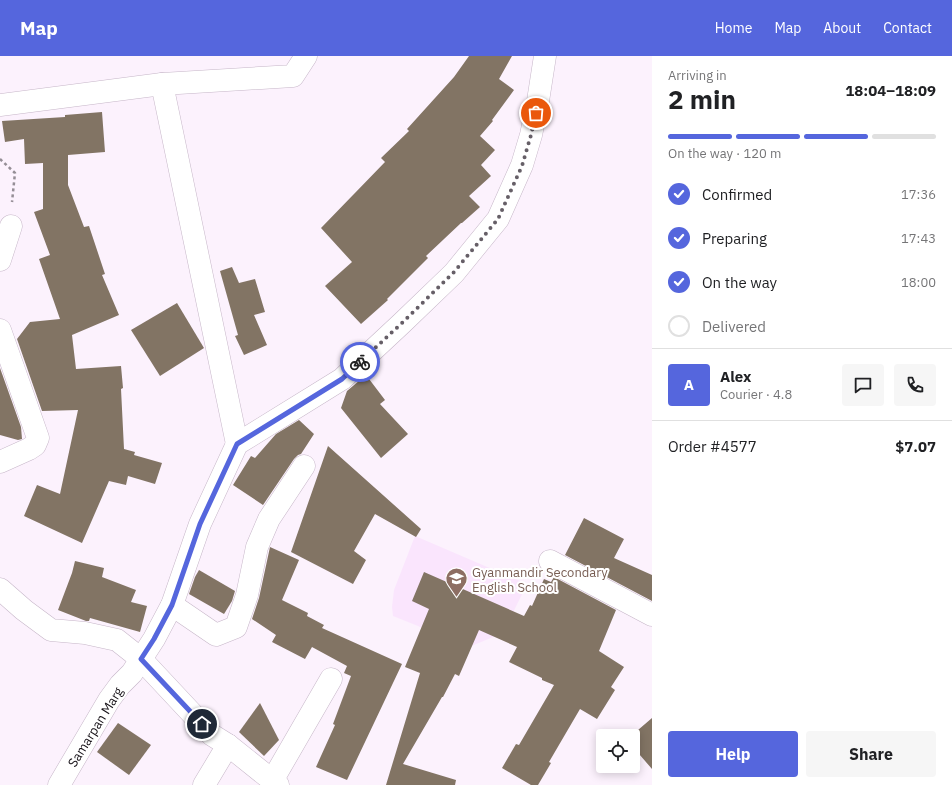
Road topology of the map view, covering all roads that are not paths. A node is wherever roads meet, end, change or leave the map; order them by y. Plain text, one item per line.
1 (306, 56) edge
2 (545, 56) edge
3 (162, 84) junction
4 (0, 105) edge
5 (10, 226) road end
6 (0, 260) edge
7 (0, 330) edge
8 (237, 444) junction
9 (0, 462) edge
10 (304, 466) dead end
11 (550, 561) dead end
12 (0, 589) edge
13 (172, 605) junction
14 (652, 615) edge
15 (141, 659) junction
16 (331, 679) dead end
17 (228, 745) junction
18 (275, 783) edge
19 (60, 785) edge
20 (204, 785) edge

1 - 3 street
2 - 8 street
3 - 4 street
3 - 8 street
5 - 6 street
7 - 9 street
8 - 13 street, Samarpan Marg
10 - 13 street
11 - 14 street
12 - 15 street
13 - 15 street, Samarpan Marg
15 - 17 street
15 - 19 street, Samarpan Marg
16 - 18 street
17 - 18 street
17 - 20 street

